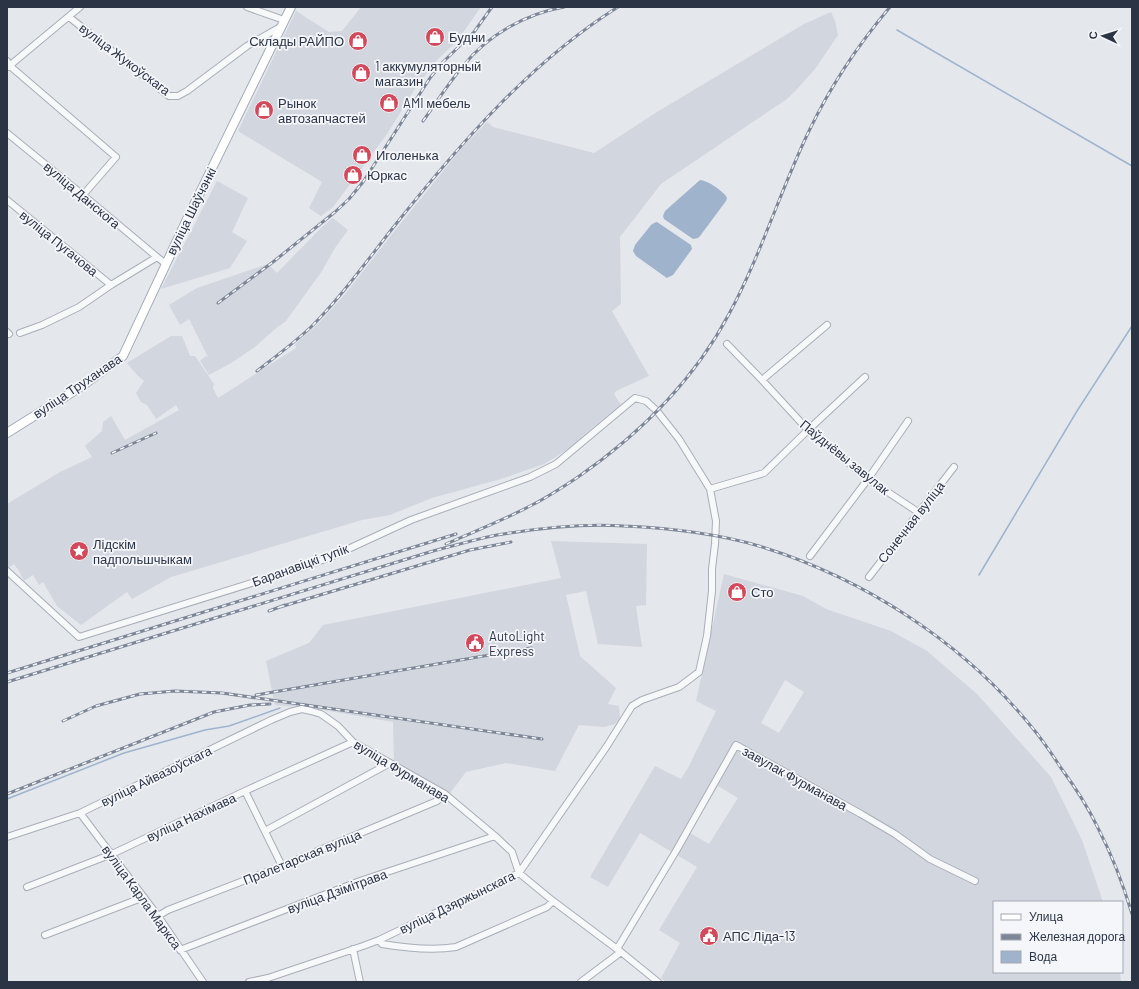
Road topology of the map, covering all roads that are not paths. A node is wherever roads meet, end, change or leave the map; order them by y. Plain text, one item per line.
1 (80, 7) edge
2 (247, 7) edge
3 (291, 7) edge
4 (69, 17) junction
5 (283, 23) junction
6 (8, 65) edge
7 (7, 133) edge
8 (83, 195) junction
9 (7, 200) edge
10 (157, 257) junction
11 (166, 264) junction
12 (111, 285) junction
13 (827, 325) dead end
14 (20, 333) dead end
15 (727, 344) dead end
16 (865, 377) dead end
17 (762, 380) junction
18 (908, 421) dead end
19 (808, 430) junction
20 (7, 433) edge
21 (954, 467) dead end
22 (868, 479) junction
23 (710, 489) junction
24 (918, 512) junction
25 (810, 556) dead end
26 (7, 571) edge
27 (869, 577) dead end
28 (302, 709) joint
29 (353, 742) junction
30 (390, 763) junction
31 (245, 791) junction
32 (445, 794) junction
33 (80, 813) junction
34 (265, 830) junction
35 (495, 836) junction
36 (7, 837) edge
37 (112, 854) junction
38 (282, 866) junction
39 (519, 873) junction
40 (975, 881) dead end
41 (27, 887) dead end
42 (144, 897) junction
43 (553, 901) junction
44 (158, 916) junction
45 (45, 935) dead end
46 (379, 940) junction
47 (180, 950) junction
48 (353, 950) junction
49 (619, 950) junction
50 (203, 982) edge
51 (249, 982) edge
52 (360, 982) edge
53 (581, 982) edge
54 (657, 982) edge

1 - 4 street
2 - 5 street
3 - 5 main road, вуліца Шаўчэнкі
4 - 5 street, вуліца Жукоўскага
4 - 6 street
5 - 11 main road, вуліца Шаўчэнкі
6 - 8 street
7 - 8 street, вуліца Данскога
8 - 10 street, вуліца Данскога
9 - 12 street, вуліца Пугачова
10 - 11 street, вуліца Шаўчэнкі
10 - 12 street, вуліца Шаўчэнкі
11 - 20 main road, вуліца Труханава
12 - 14 street, вуліца Шаўчэнкі
13 - 17 street
15 - 17 street, Паўднёвы завулак
16 - 19 street
17 - 19 street, Паўднёвы завулак
18 - 22 street
19 - 22 street, Паўднёвы завулак
19 - 23 street
21 - 24 street, Сонечная вуліца
22 - 24 street, Паўднёвы завулак
22 - 25 street
23 - 26 street, Баранавіцкі тупік
23 - 39 street, вуліца Дзяржынскага
24 - 27 street, Сонечная вуліца
28 - 29 street, вуліца Фурманава
28 - 33 street, вуліца Айвазоўскага
29 - 30 street, вуліца Фурманава
29 - 31 street, вуліца Нахімава
30 - 32 street, вуліца Фурманава
30 - 34 street
31 - 34 street
31 - 37 street, вуліца Нахімава
32 - 35 street, вуліца Фурманава
32 - 38 street, Пралетарская вуліца
33 - 36 street, вуліца Айвазоўскага
33 - 37 street, вуліца Карла Маркса
34 - 38 street
35 - 39 street, вуліца Фурманава
35 - 47 street, вуліца Дзімітрава
37 - 41 street, вуліца Нахімава
37 - 42 street, вуліца Карла Маркса
38 - 44 street, Пралетарская вуліца
39 - 43 street
39 - 46 street, вуліца Дзяржынскага
40 - 49 street, завулак Фурманава
42 - 44 street, вуліца Карла Маркса
42 - 45 street
43 - 46 street
43 - 49 street
44 - 47 street, вуліца Карла Маркса
46 - 48 street, вуліца Дзяржынскага
47 - 50 street, вуліца Карла Маркса
48 - 51 street, вуліца Дзяржынскага
48 - 52 street
49 - 53 street
49 - 54 street

